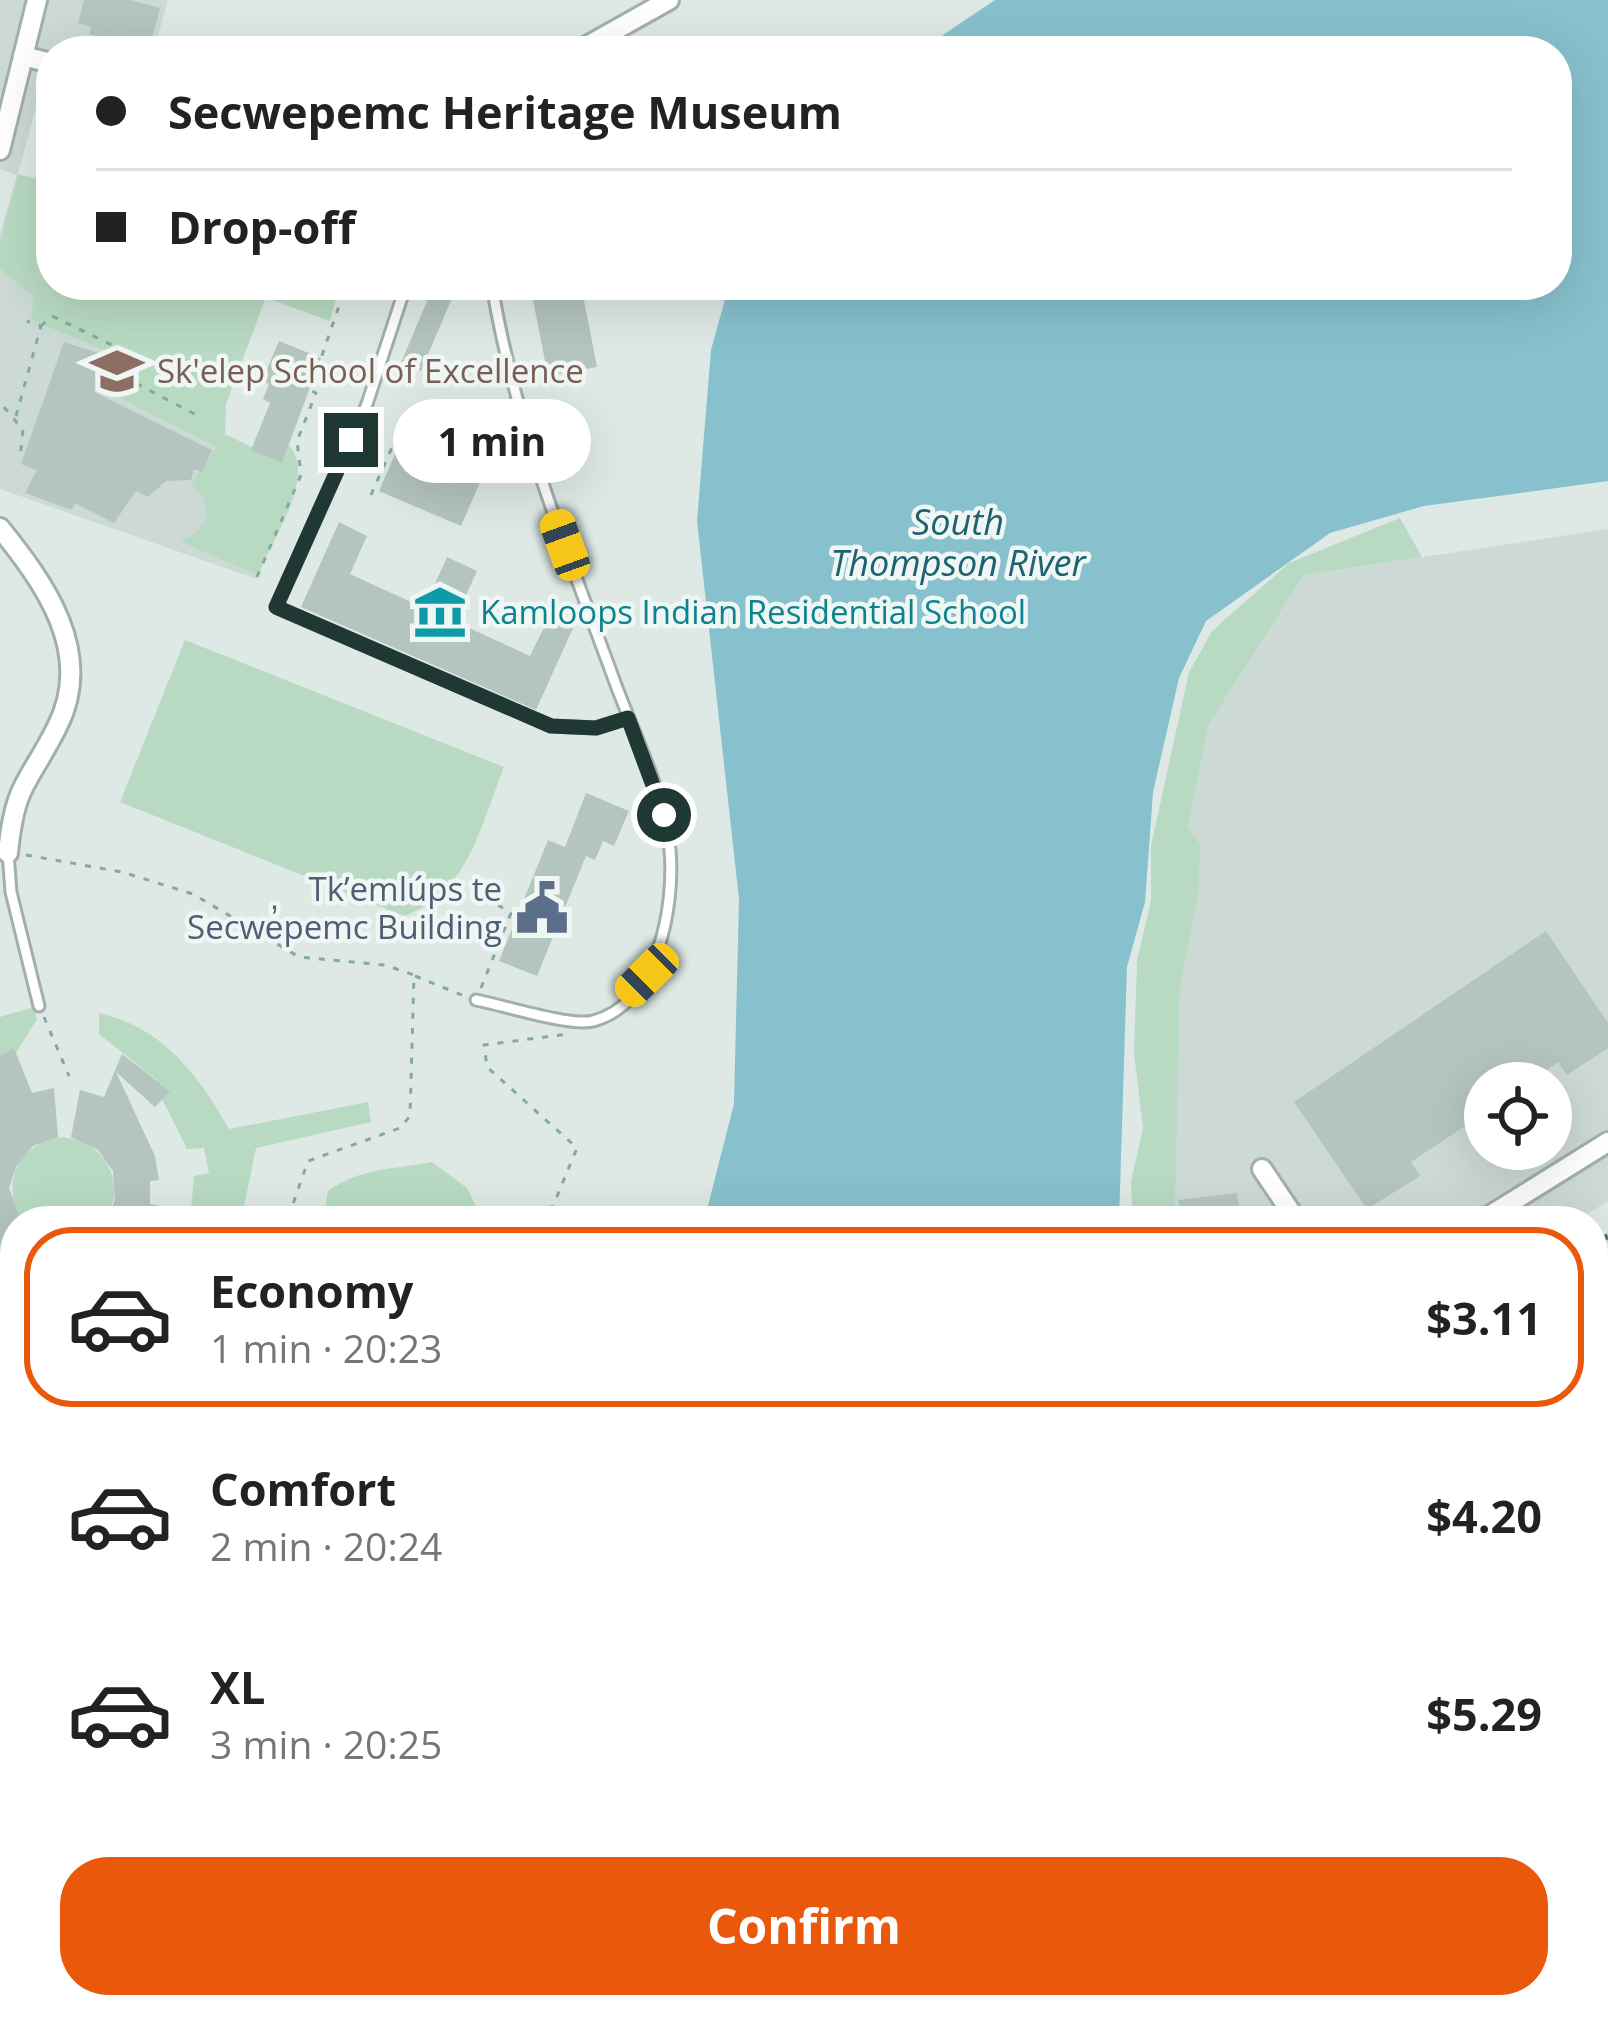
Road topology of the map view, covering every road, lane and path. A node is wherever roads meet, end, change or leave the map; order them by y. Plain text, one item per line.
1 (37, 0) edge
2 (669, 0) edge
3 (605, 36) edge
4 (23, 56) junction
5 (36, 59) edge
6 (0, 150) edge
7 (341, 300) edge
8 (401, 300) edge
9 (494, 300) edge
10 (27, 321) dead end
11 (41, 326) junction
12 (4, 407) dead end
13 (16, 416) junction
14 (202, 418) dead end
15 (393, 445) dead end
16 (20, 459) dead end
17 (371, 495) dead end
18 (0, 528) edge
19 (257, 577) dead end
20 (628, 718) junction
21 (4, 854) edge
22 (497, 905) dead end
23 (414, 975) junction
24 (476, 1000) junction
25 (39, 1006) joint
26 (590, 1022) junction
27 (69, 1076) dead end
28 (1608, 1142) edge
29 (1262, 1169) dead end
30 (292, 1206) edge
31 (553, 1206) edge
32 (1287, 1206) edge
33 (1505, 1206) edge

1 - 4 street
2 - 3 street
4 - 5 street
4 - 6 street
7 - 19 path
8 - 20 lane
9 - 20 lane
10 - 11 path
11 - 13 path
11 - 14 path
12 - 13 path
13 - 16 path
15 - 17 path
18 - 21 street
20 - 26 lane
21 - 23 path
21 - 25 lane
22 - 24 path
23 - 24 path
23 - 30 path
24 - 26 lane
25 - 27 path
26 - 31 path
28 - 33 street
29 - 32 street

